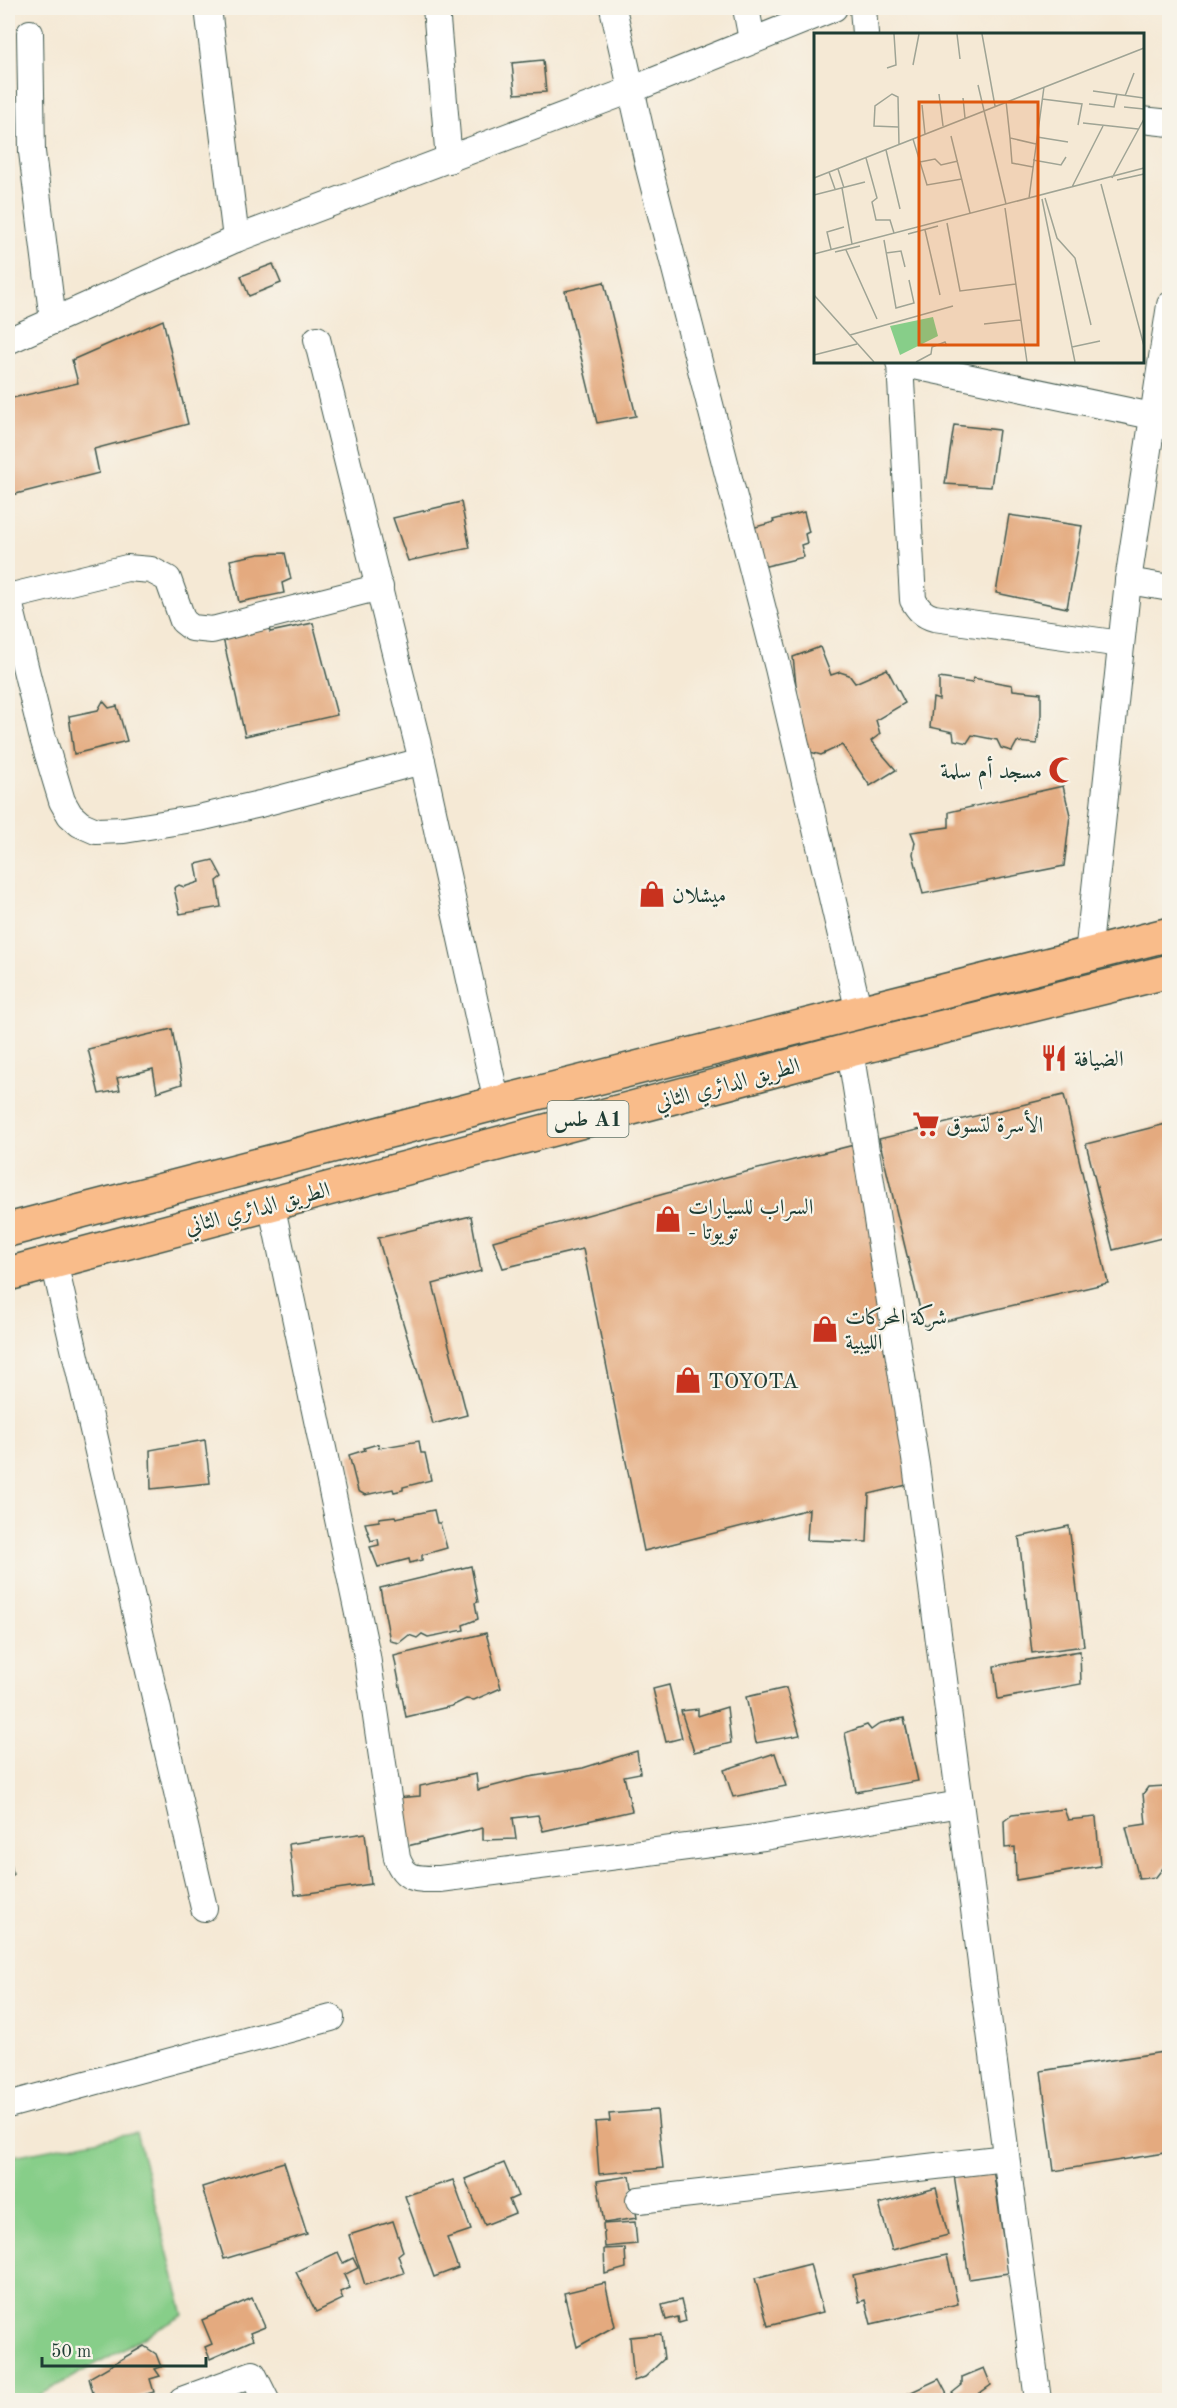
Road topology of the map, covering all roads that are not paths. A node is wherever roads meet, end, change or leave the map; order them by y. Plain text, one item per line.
1 (208, 8) edge
2 (436, 8) edge
3 (613, 8) edge
4 (746, 8) edge
5 (834, 8) edge
6 (863, 8) edge
7 (30, 33) dead end
8 (865, 33) edge
9 (752, 40) junction
10 (631, 90) junction
11 (1144, 120) edge
12 (1170, 123) edge
13 (449, 160) junction
14 (236, 239) junction
15 (1170, 305) edge
16 (53, 321) junction
17 (317, 339) dead end
18 (8, 341) edge
19 (1166, 351) edge
20 (899, 363) edge
21 (904, 363) edge
22 (1152, 416) junction
23 (1128, 581) junction
24 (380, 587) junction
25 (1170, 588) edge
26 (8, 597) edge
27 (1121, 644) junction
28 (422, 761) junction
29 (1170, 934) edge
30 (1088, 955) junction
31 (1170, 971) edge
32 (859, 1012) junction
33 (850, 1050) junction
34 (497, 1103) junction
35 (271, 1203) junction
36 (8, 1230) edge
37 (54, 1262) junction
38 (8, 1274) edge
39 (960, 1804) junction
40 (204, 1908) dead end
41 (331, 2018) dead end
42 (8, 2105) edge
43 (1006, 2158) junction
44 (639, 2200) dead end
45 (182, 2400) edge
46 (266, 2400) edge
47 (1038, 2400) edge

1 - 14 street
2 - 13 street
3 - 10 street
4 - 9 street
5 - 9 street
6 - 8 street
7 - 16 street
9 - 10 street
10 - 13 street
10 - 32 street
11 - 12 street
13 - 14 street
14 - 16 street
15 - 19 street
16 - 18 street
17 - 24 street
19 - 22 street
20 - 27 street
21 - 22 street
22 - 23 street
23 - 25 street
23 - 27 street
24 - 26 street
24 - 28 street
26 - 28 street
27 - 30 street
28 - 34 street
29 - 30 highway, الطريق الدائري الثاني / طس A1
30 - 32 highway, الطريق الدائري الثاني / طس A1
31 - 33 highway, الطريق الدائري الثاني / طس A1
32 - 34 highway, الطريق الدائري الثاني / طس A1
33 - 35 highway, الطريق الدائري الثاني / طس A1
33 - 39 street
34 - 36 highway, الطريق الدائري الثاني / طس A1
35 - 37 highway, الطريق الدائري الثاني / طس A1
35 - 39 street
37 - 38 highway, الطريق الدائري الثاني / طس A1
37 - 40 street
39 - 43 street
41 - 42 street
43 - 44 street
43 - 47 street
45 - 46 street

